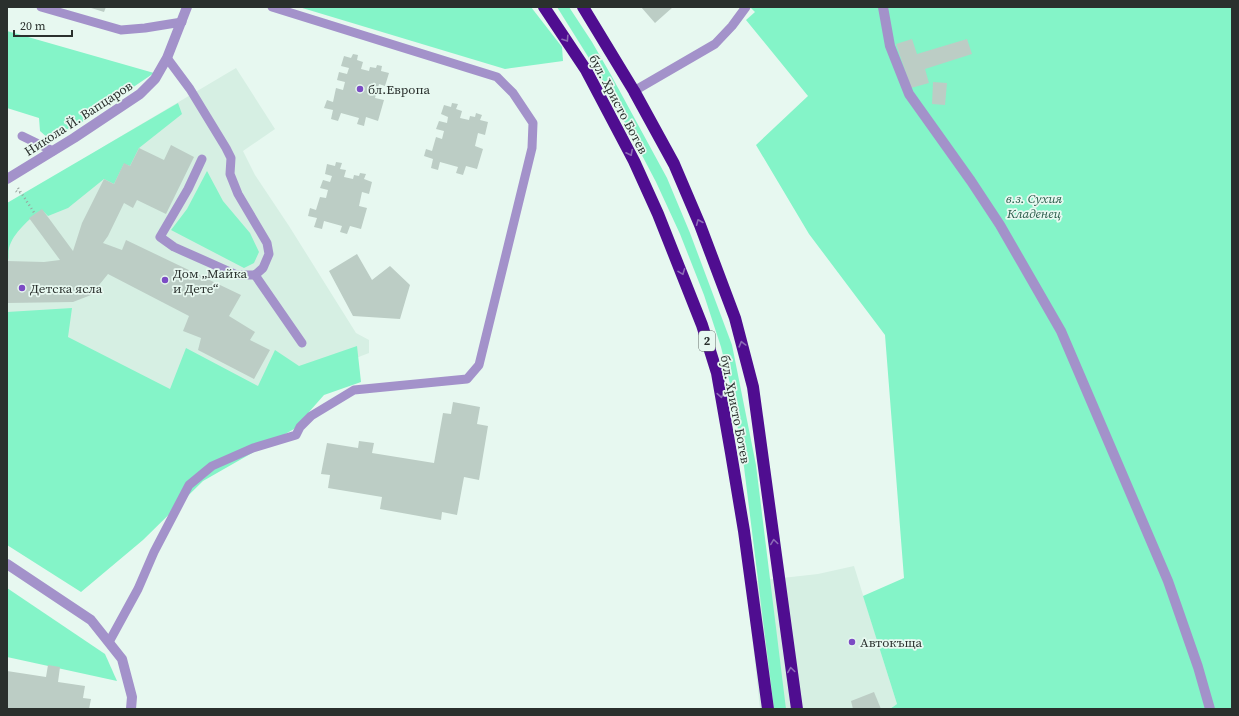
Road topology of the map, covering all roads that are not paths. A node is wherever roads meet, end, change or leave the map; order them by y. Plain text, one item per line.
1 (41, 7) edge
2 (187, 7) edge
3 (272, 7) edge
4 (544, 7) edge
5 (583, 7) edge
6 (883, 7) edge
7 (744, 8) edge
8 (182, 22) junction
9 (167, 58) junction
10 (634, 91) junction
11 (22, 136) dead end
12 (53, 151) junction
13 (202, 159) dead end
14 (7, 179) edge
15 (237, 275) junction
16 (255, 275) junction
17 (264, 288) junction
18 (302, 343) dead end
19 (7, 564) edge
20 (109, 642) junction
21 (131, 709) edge
22 (768, 709) edge
23 (797, 709) edge
24 (1210, 709) edge

1 - 8 lane
2 - 8 street, Никола Й. Вапцаров
3 - 20 lane
4 -> 22 highway, бул. Христо Ботев / 2
5 - 10 highway, бул. Христо Ботев
6 - 24 street
7 - 10 lane
8 - 9 street, Никола Й. Вапцаров
9 - 12 street, Никола Й. Вапцаров
9 - 16 lane
23 -> 10 highway, бул. Христо Ботев
11 - 12 lane
12 - 14 street, Никола Й. Вапцаров
13 - 15 lane
15 - 16 lane
15 - 17 lane
16 - 17 lane
17 - 18 lane
19 - 20 street
20 - 21 street

